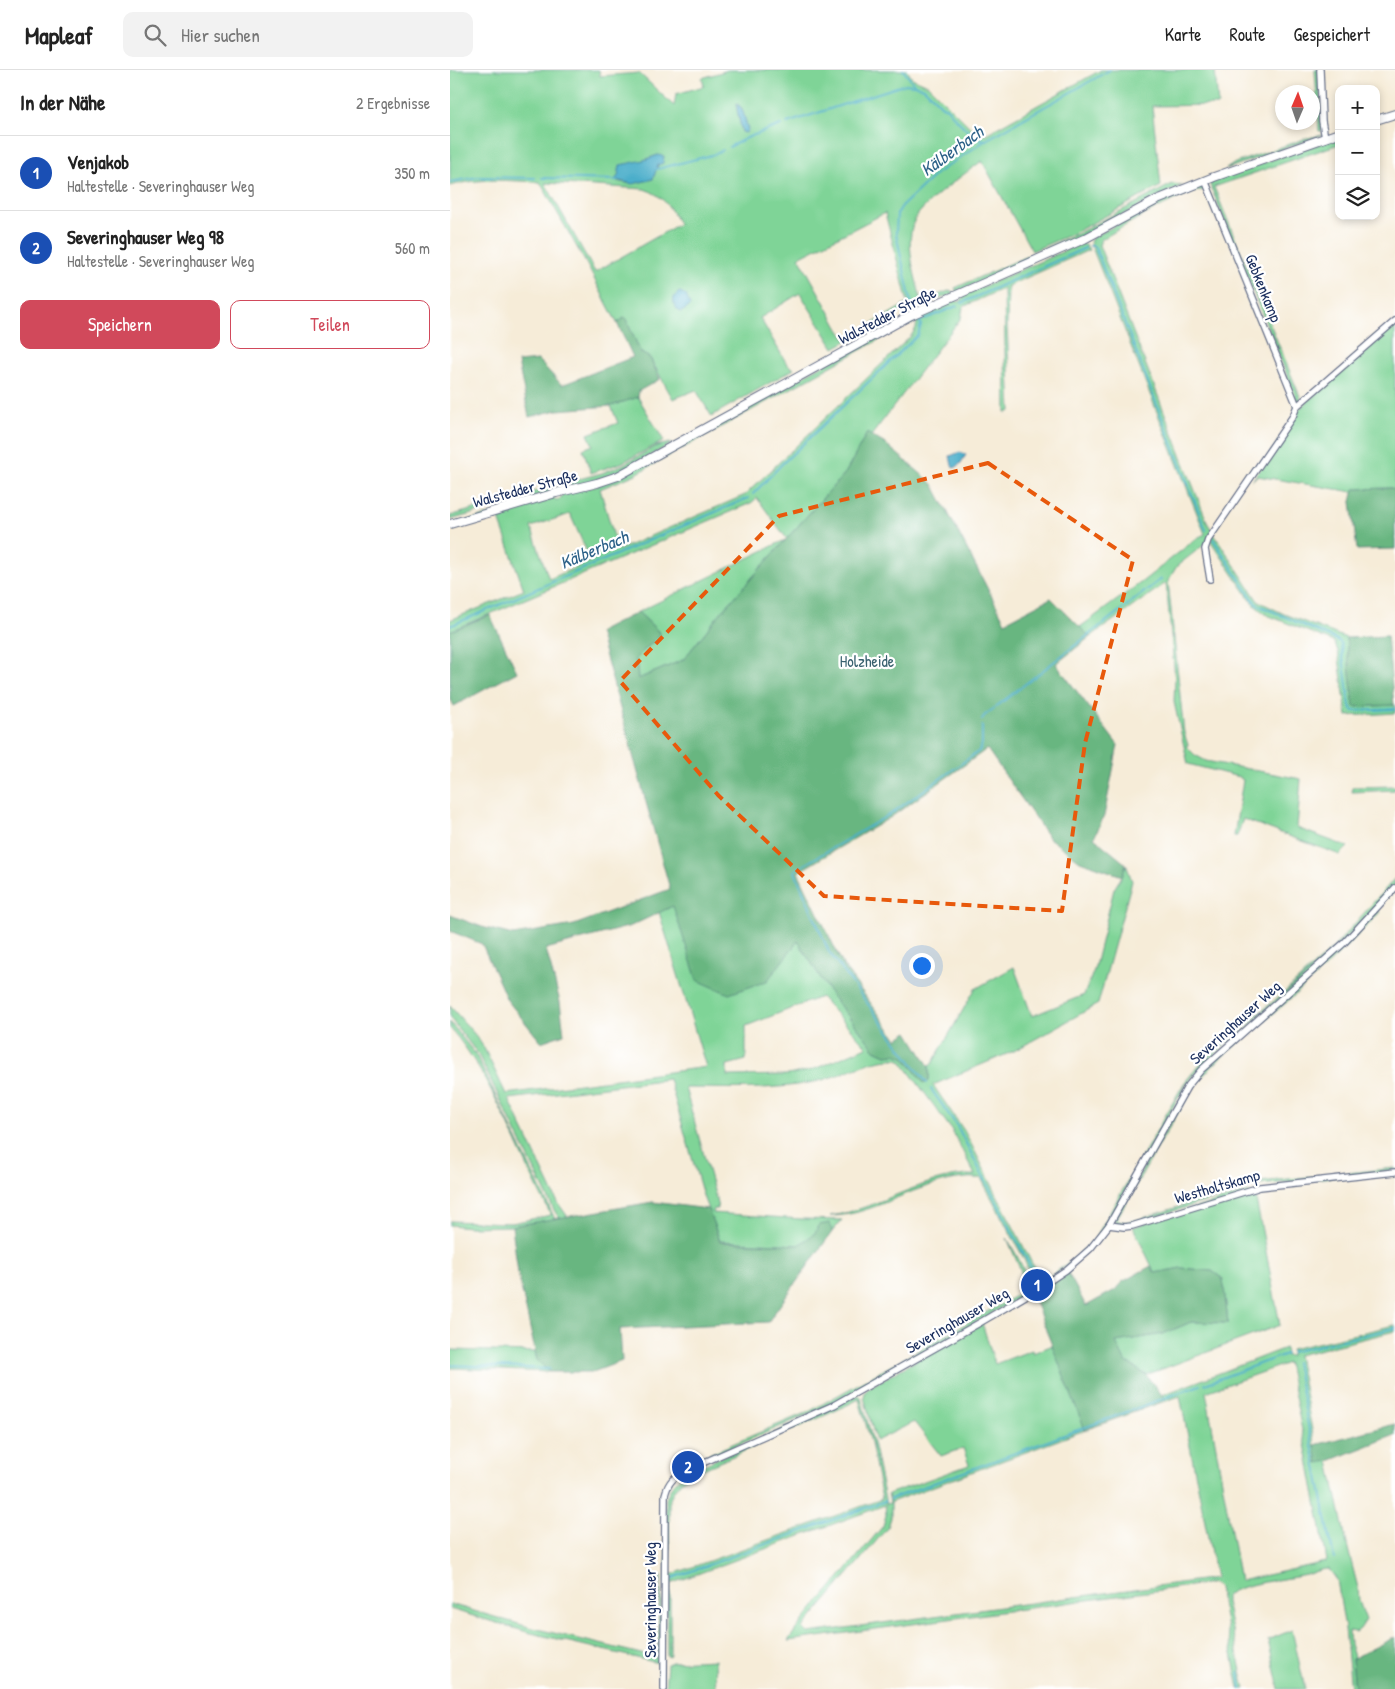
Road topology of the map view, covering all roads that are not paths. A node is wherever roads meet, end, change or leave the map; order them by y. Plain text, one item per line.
1 (1320, 70) edge
2 (1395, 114) edge
3 (1380, 119) edge
4 (1335, 134) edge
5 (1325, 138) junction
6 (1205, 180) junction
7 (1395, 321) edge
8 (1298, 406) junction
9 (450, 524) edge
10 (1210, 579) dead end
11 (1395, 888) edge
12 (1395, 1172) edge
13 (1109, 1225) junction
14 (664, 1689) edge

1 - 5 street
2 - 3 main road
4 - 5 main road, Walstedder Straße
5 - 6 main road, Walstedder Straße
6 - 8 street, Gebkenkamp
6 - 9 main road, Walstedder Straße
7 - 8 street
8 - 10 street
11 - 13 street, Severinghauser Weg
12 - 13 street, Westholtskamp
13 - 14 street, Severinghauser Weg

